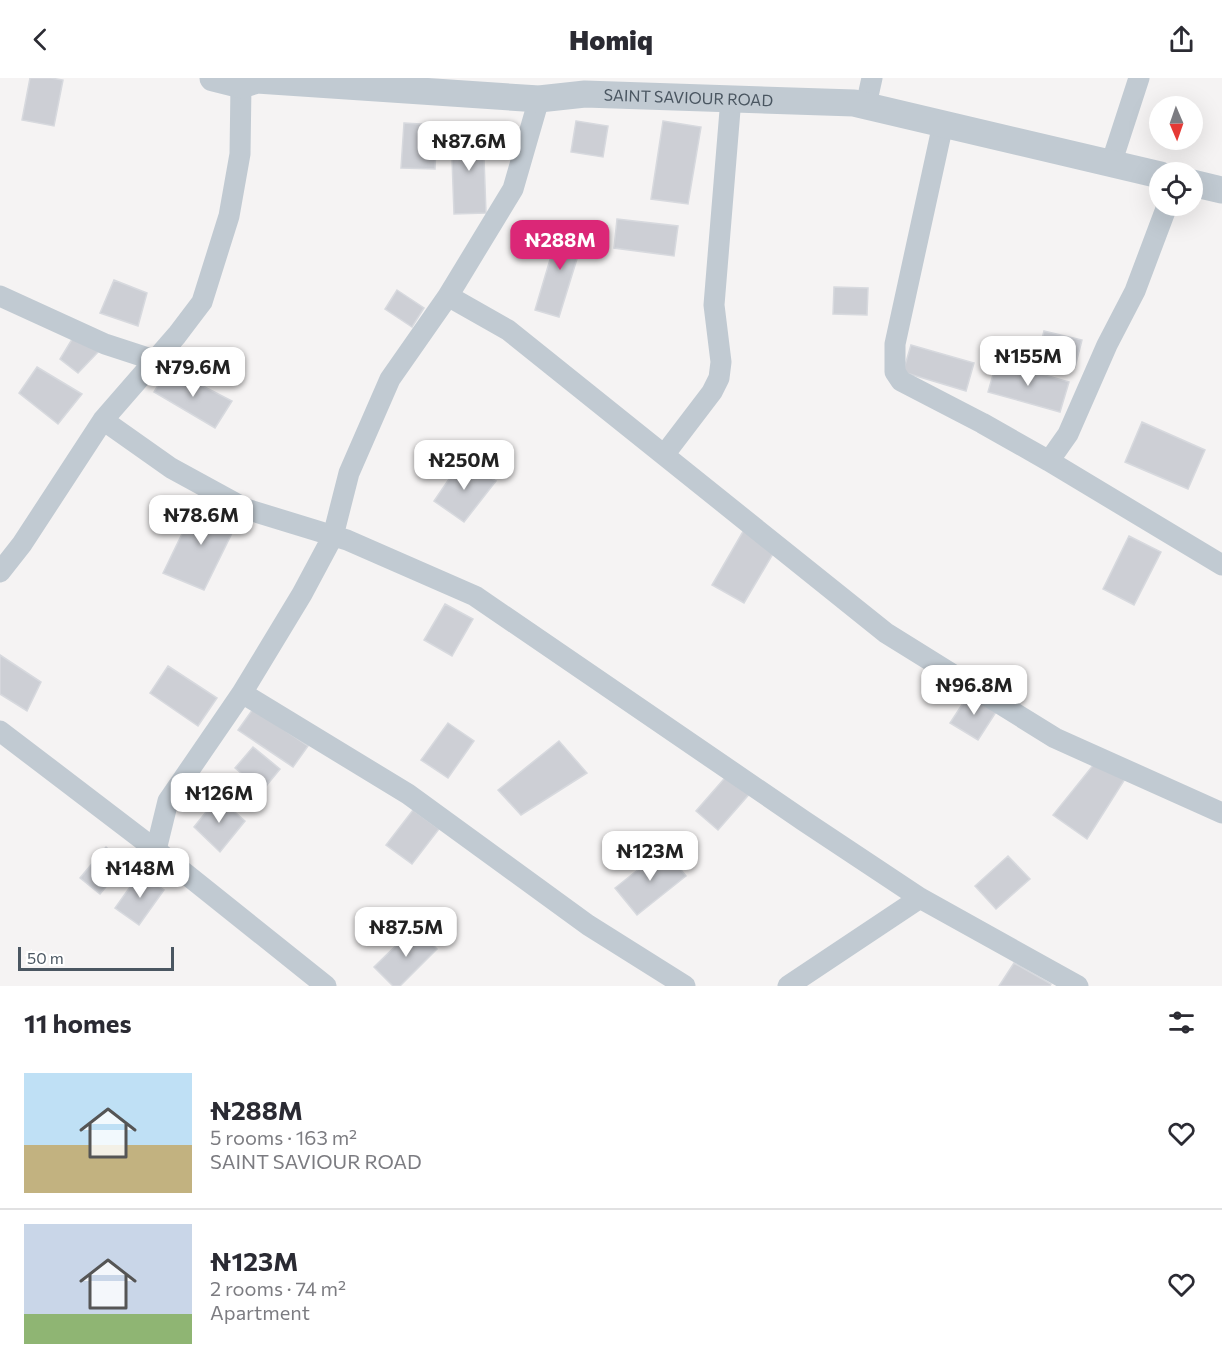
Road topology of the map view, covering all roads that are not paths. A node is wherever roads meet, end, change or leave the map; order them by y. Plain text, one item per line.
1 (213, 78) edge
2 (872, 78) edge
3 (1139, 78) edge
4 (241, 85) junction
5 (660, 87) edge
6 (731, 98) junction
7 (539, 99) junction
8 (866, 105) junction
9 (943, 124) junction
10 (1111, 164) junction
11 (1149, 173) edge
12 (1203, 186) edge
13 (1222, 190) edge
14 (1163, 216) edge
15 (0, 296) edge
16 (448, 296) junction
17 (154, 360) junction
18 (103, 420) junction
19 (664, 455) junction
20 (1049, 461) junction
21 (333, 536) junction
22 (1222, 565) edge
23 (0, 572) edge
24 (242, 693) junction
25 (0, 730) edge
26 (1222, 813) edge
27 (156, 850) junction
28 (920, 898) junction
29 (326, 986) edge
30 (686, 986) edge
31 (788, 986) edge
32 (1078, 986) edge

1 - 4 street, SAINT SAVIOUR ROAD
2 - 8 street
3 - 10 street
4 - 7 street, SAINT SAVIOUR ROAD
4 - 17 street
5 - 6 street, SAINT SAVIOUR ROAD
5 - 7 street, SAINT SAVIOUR ROAD
6 - 8 street, SAINT SAVIOUR ROAD
6 - 19 street
7 - 16 street
8 - 9 street, SAINT SAVIOUR ROAD
9 - 10 street, SAINT SAVIOUR ROAD
9 - 20 street
10 - 11 street, SAINT SAVIOUR ROAD
12 - 13 street
14 - 20 street
15 - 17 street
16 - 19 street
16 - 21 street
17 - 18 street
18 - 21 street
18 - 23 street
19 - 26 street
20 - 22 street
21 - 24 street
21 - 28 street
24 - 27 street
24 - 30 street
25 - 27 street
27 - 29 street
28 - 31 street
28 - 32 street

